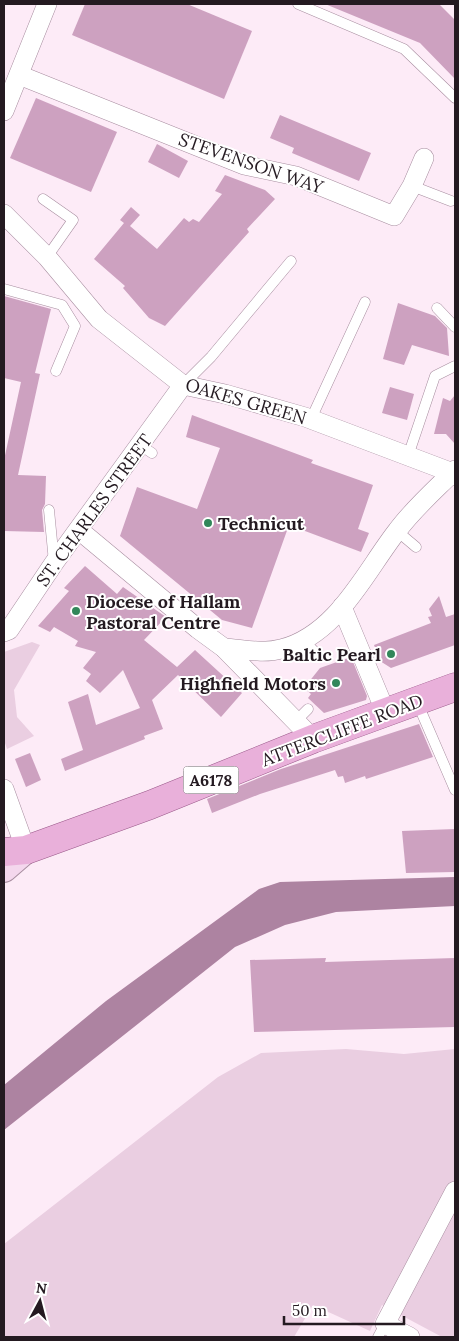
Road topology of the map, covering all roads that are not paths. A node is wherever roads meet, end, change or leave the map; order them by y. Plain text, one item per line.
1 (47, 4) edge
2 (298, 4) edge
3 (19, 75) junction
4 (455, 98) edge
5 (4, 111) edge
6 (424, 158) dead end
7 (412, 186) junction
8 (43, 199) dead end
9 (451, 201) dead end
10 (4, 214) edge
11 (47, 257) junction
12 (292, 261) dead end
13 (4, 289) edge
14 (365, 302) dead end
15 (437, 308) dead end
16 (455, 327) edge
17 (455, 366) edge
18 (56, 372) dead end
19 (183, 385) junction
20 (311, 419) junction
21 (408, 456) junction
22 (454, 473) edge
23 (49, 510) dead end
24 (79, 530) junction
25 (397, 531) junction
26 (416, 547) dead end
27 (54, 563) junction
28 (342, 608) junction
29 (4, 632) edge
30 (303, 640) junction
31 (224, 648) junction
32 (318, 655) dead end
33 (455, 687) edge
34 (417, 702) junction
35 (386, 713) junction
36 (306, 723) junction
37 (4, 789) edge
38 (455, 790) edge
39 (15, 851) edge
40 (4, 869) edge
41 (455, 1191) edge
42 (381, 1331) edge
43 (410, 1337) edge

1 - 3 street
2 - 4 lane
3 - 5 street
3 - 7 street, STEVENSON WAY
6 - 7 street, STEVENSON WAY
7 - 9 lane
8 - 11 lane
10 - 11 street, OAKES GREEN
11 - 19 street, OAKES GREEN
12 - 19 lane
13 - 18 lane
14 - 20 lane
15 - 16 lane
17 - 21 lane
19 - 20 street, OAKES GREEN
19 - 24 street, ST. CHARLES STREET
20 - 21 street, OAKES GREEN
21 - 22 street, OAKES GREEN
22 - 25 street
23 - 27 lane
24 - 27 street, ST. CHARLES STREET
24 - 31 street
25 - 26 lane
25 - 28 street
27 - 29 street, ST. CHARLES STREET
28 - 30 street
28 - 35 street
30 - 31 street
30 - 32 lane
31 - 36 street
33 - 34 main road, ATTERCLIFFE ROAD / A6178
34 - 35 main road, ATTERCLIFFE ROAD / A6178
34 - 38 lane
35 - 36 main road, ATTERCLIFFE ROAD / A6178
36 - 39 main road, ATTERCLIFFE ROAD / A6178
37 - 39 street
39 - 40 main road
41 - 42 street
42 - 43 street

